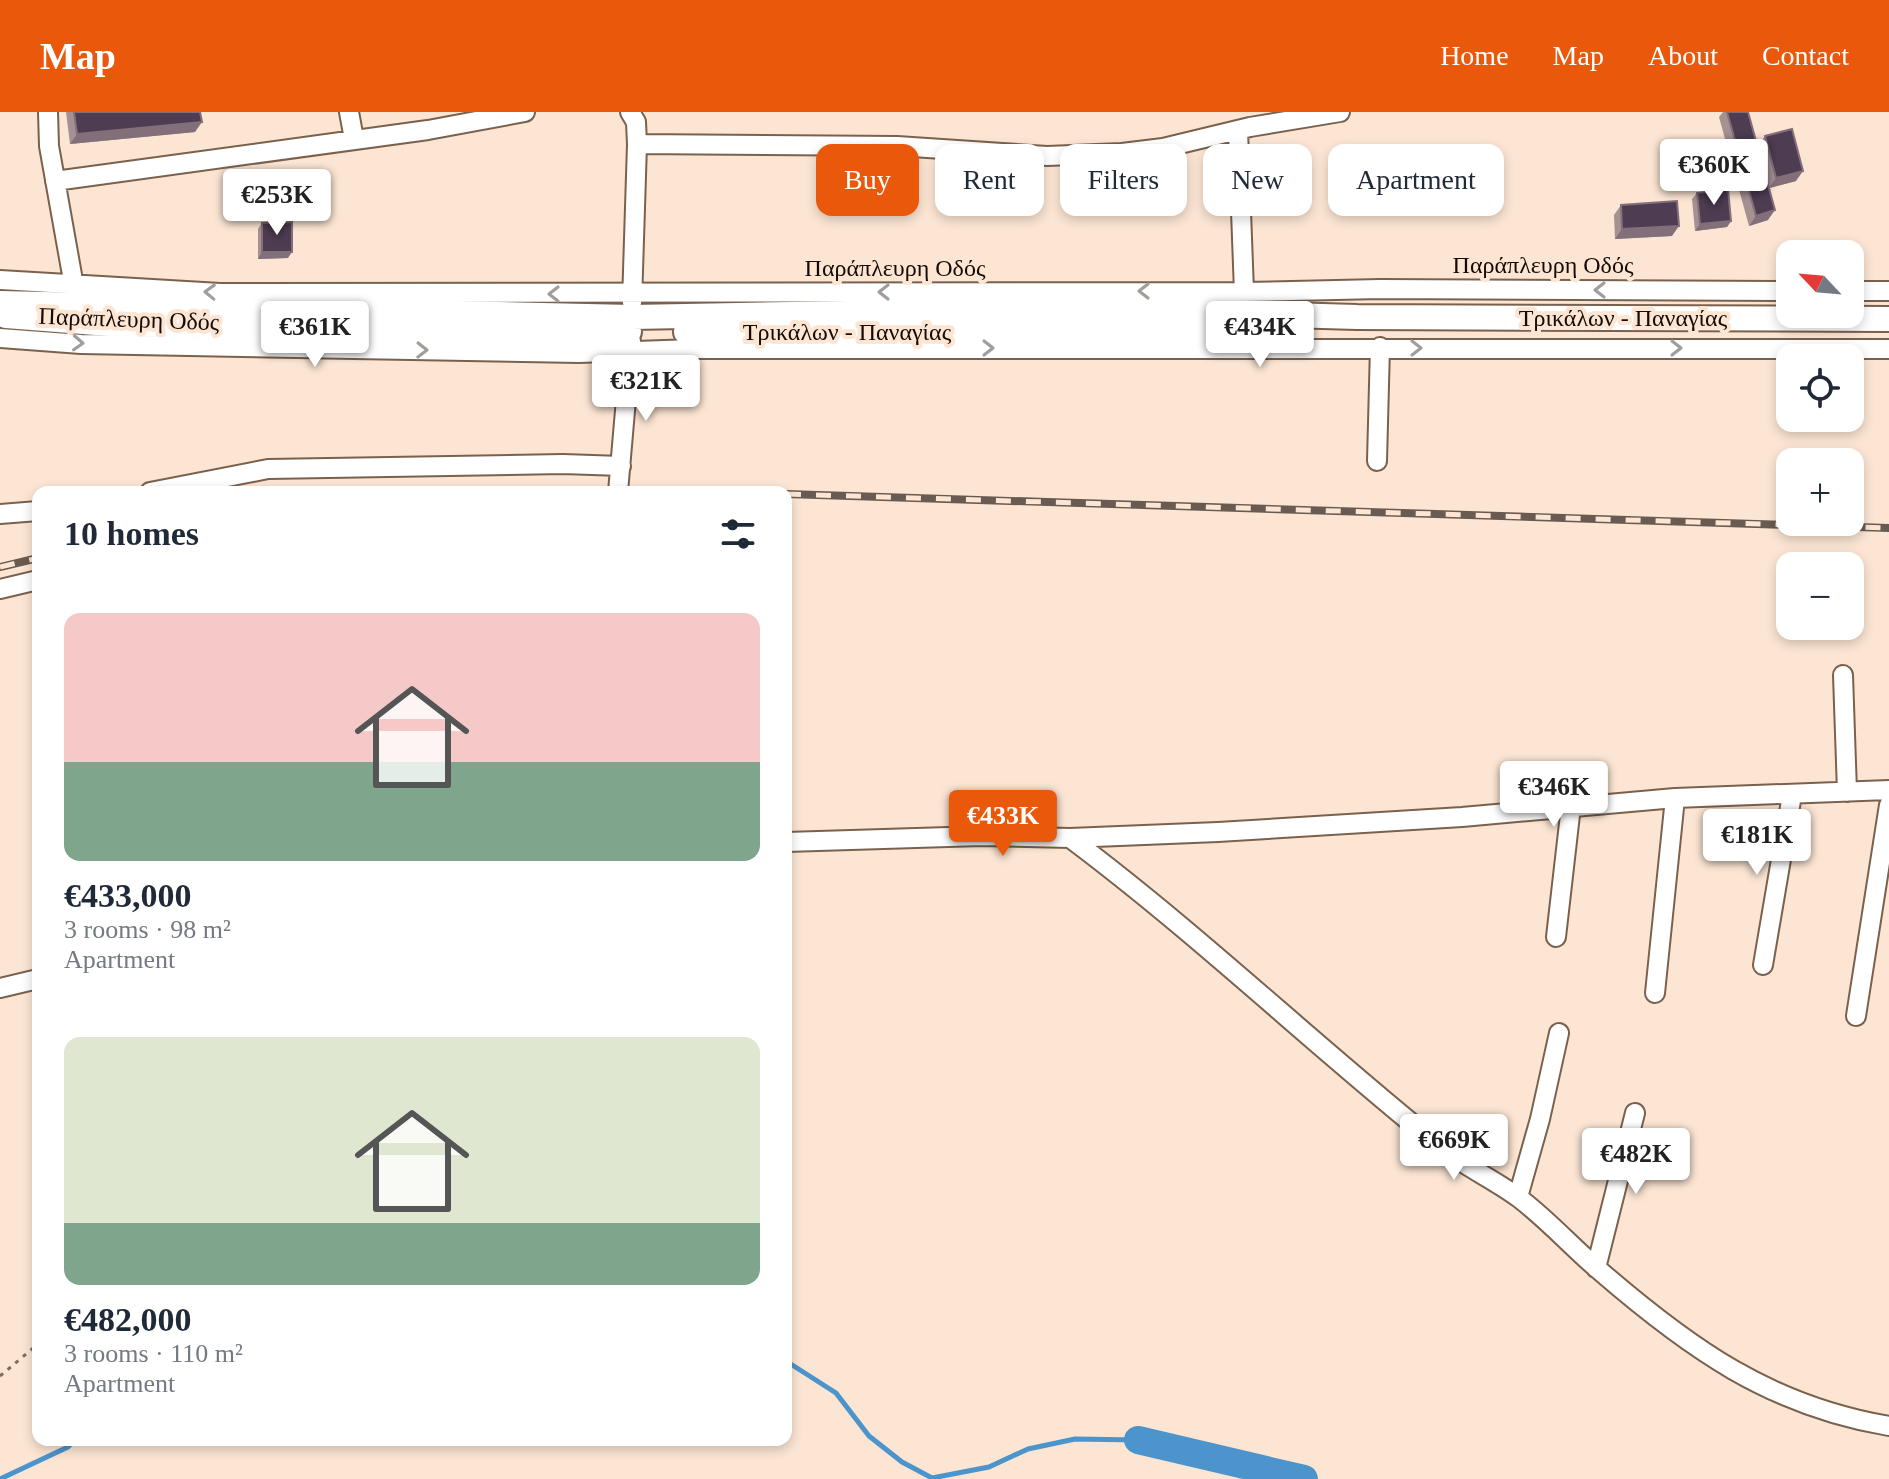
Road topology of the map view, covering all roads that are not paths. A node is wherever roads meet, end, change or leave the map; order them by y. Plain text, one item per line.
1 (48, 112) edge
2 (349, 112) edge
3 (525, 112) edge
4 (630, 112) edge
5 (1340, 112) edge
6 (1238, 130) junction
7 (354, 139) junction
8 (637, 144) junction
9 (55, 181) junction
10 (0, 280) edge
11 (74, 286) junction
12 (1776, 291) edge
13 (1864, 291) edge
14 (1889, 291) edge
15 (1244, 292) junction
16 (0, 303) edge
17 (0, 315) edge
18 (1889, 319) edge
19 (631, 323) junction
20 (0, 338) edge
21 (1380, 347) junction
22 (1889, 349) edge
23 (1377, 461) dead end
24 (621, 466) junction
25 (181, 486) edge
26 (619, 486) edge
27 (32, 511) edge
28 (0, 514) edge
29 (32, 581) edge
30 (0, 589) edge
31 (1843, 675) dead end
32 (1889, 790) edge
33 (1847, 792) junction
34 (1792, 795) junction
35 (1675, 798) junction
36 (1889, 805) edge
37 (1571, 806) junction
38 (1070, 838) junction
39 (792, 842) edge
40 (1556, 937) dead end
41 (1763, 965) dead end
42 (32, 980) edge
43 (0, 988) edge
44 (1655, 993) dead end
45 (1856, 1016) dead end
46 (1559, 1033) dead end
47 (1635, 1113) dead end
48 (1518, 1197) junction
49 (1596, 1268) junction
50 (1889, 1426) edge

1 - 9 street
2 - 7 street
3 - 7 street
4 - 8 street
5 - 6 street
6 - 8 street
6 - 15 street
7 - 9 street
8 - 19 street
9 - 11 street
10 - 11 street, Παράπλευρη Οδός
19 -> 11 street, Παράπλευρη Οδός
12 -> 15 street, Παράπλευρη Οδός
13 - 14 street
15 -> 19 street, Παράπλευρη Οδός
16 - 19 main road, Τρικάλων - Παναγίας
17 - 19 main road, Τρικάλων - Παναγίας
18 - 19 main road, Τρικάλων - Παναγίας
20 -> 19 street, Παράπλευρη Οδός
19 -> 21 street, Παράπλευρη Οδός
19 - 24 street
21 -> 22 street, Παράπλευρη Οδός
21 - 23 street
24 - 25 street
24 - 26 street
27 - 28 street
29 - 30 street
31 - 33 street
32 - 33 street
33 - 34 street
34 - 35 street
34 - 41 street
35 - 37 street
35 - 44 street
36 - 45 street
37 - 38 street
37 - 40 street
38 - 39 street
38 - 48 street
42 - 43 street
46 - 48 street
47 - 49 street
48 - 49 street
49 - 50 street

